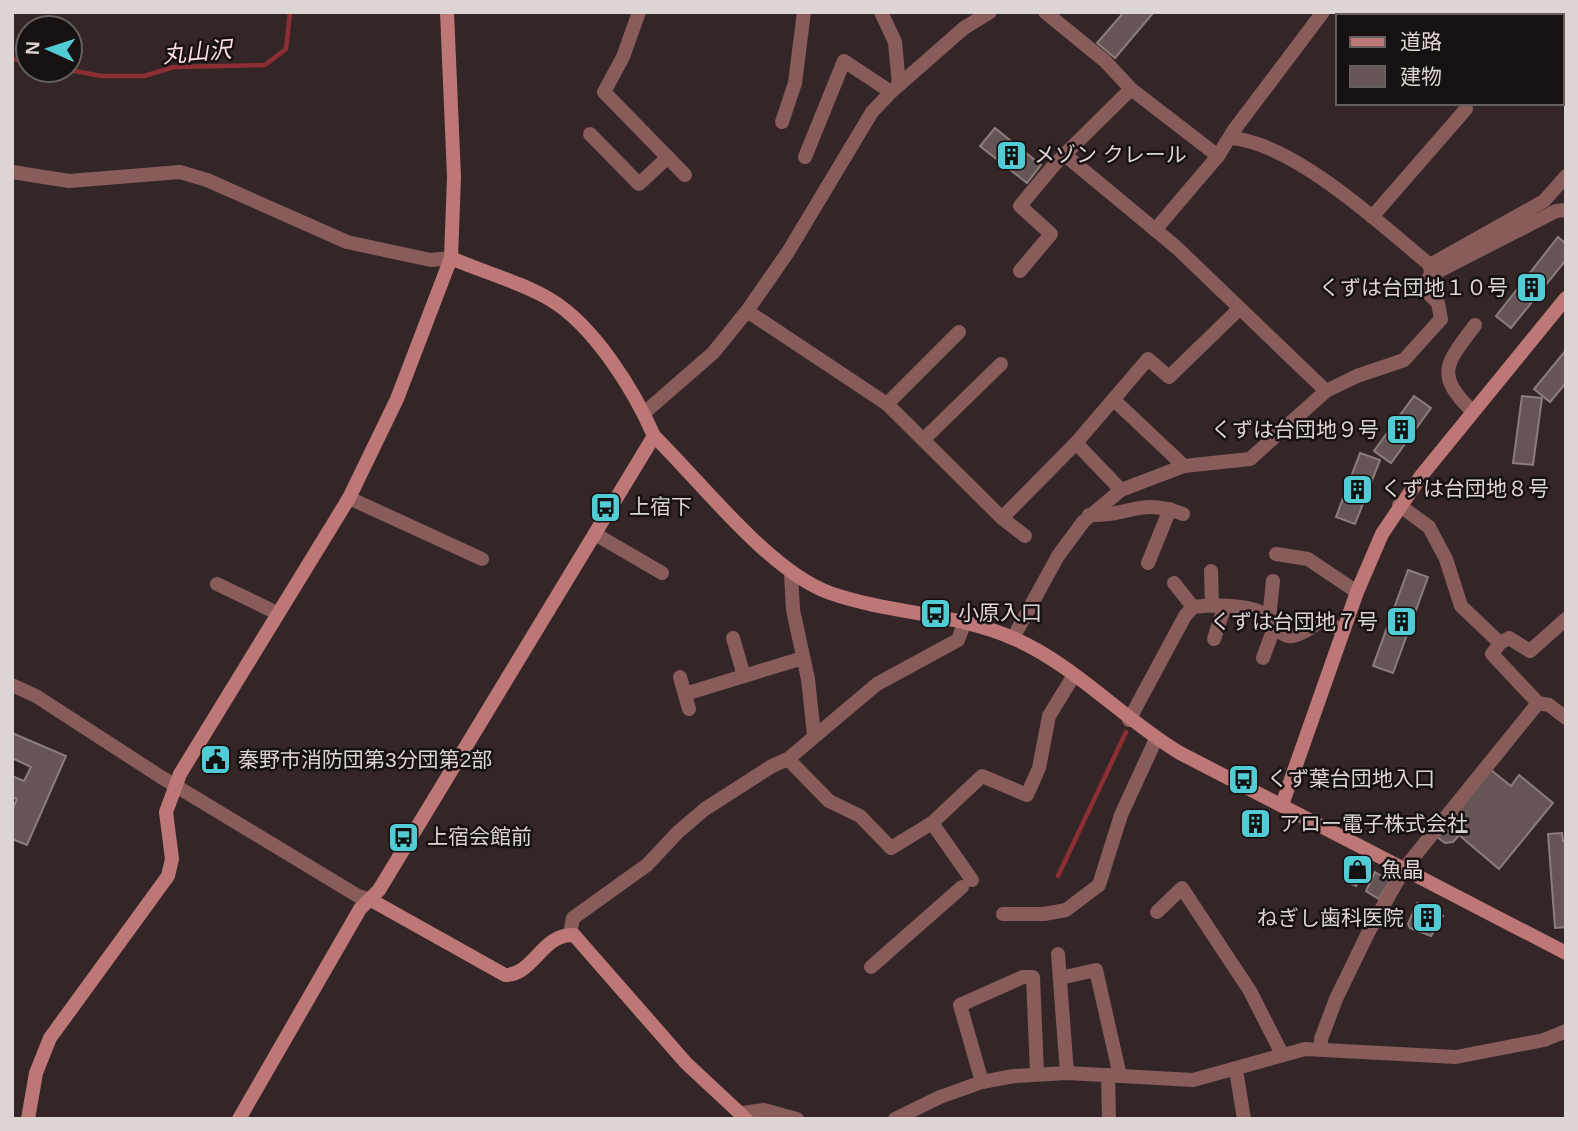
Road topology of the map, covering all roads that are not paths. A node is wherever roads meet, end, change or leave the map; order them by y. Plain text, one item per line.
1 (447, 12) edge
2 (639, 12) edge
3 (804, 12) edge
4 (881, 12) edge
5 (990, 12) edge
6 (1045, 12) edge
7 (1323, 12) edge
8 (895, 88) junction
9 (1131, 89) junction
10 (1466, 108) dead end
11 (782, 122) dead end
12 (590, 134) dead end
13 (1231, 138) junction
14 (1065, 155) junction
15 (1218, 156) junction
16 (668, 157) junction
17 (805, 157) dead end
18 (12, 172) edge
19 (685, 175) dead end
20 (1566, 176) edge
21 (1566, 210) edge
22 (1372, 217) junction
23 (1155, 230) junction
24 (451, 258) junction
25 (1430, 270) junction
26 (1020, 271) dead end
27 (1566, 298) edge
28 (1238, 310) junction
29 (747, 311) junction
30 (1475, 325) dead end
31 (959, 332) dead end
32 (1001, 363) dead end
33 (1326, 391) junction
34 (1114, 400) junction
35 (887, 404) junction
36 (1473, 412) junction
37 (644, 413) junction
38 (654, 436) junction
39 (924, 439) junction
40 (1076, 443) junction
41 (1184, 466) junction
42 (1121, 490) junction
43 (349, 498) junction
44 (1399, 505) junction
45 (1089, 515) junction
46 (1002, 518) junction
47 (596, 534) junction
48 (1025, 536) dead end
49 (1147, 553) dead end
50 (1276, 554) dead end
51 (482, 559) dead end
52 (1211, 571) dead end
53 (662, 573) dead end
54 (791, 573) junction
55 (1273, 581) dead end
56 (1174, 583) dead end
57 (217, 584) dead end
58 (1357, 592) junction
59 (1218, 606) junction
60 (1194, 607) junction
61 (277, 613) junction
62 (1566, 619) edge
63 (964, 624) junction
64 (1271, 624) junction
65 (1343, 629) junction
66 (733, 638) dead end
67 (1013, 638) junction
68 (1214, 639) dead end
69 (1500, 643) junction
70 (1263, 657) dead end
71 (803, 658) junction
72 (1074, 675) junction
73 (744, 676) junction
74 (680, 677) dead end
75 (12, 685) edge
76 (685, 694) junction
77 (1538, 703) junction
78 (689, 709) dead end
79 (1566, 718) edge
80 (1129, 720) junction
81 (814, 735) junction
82 (1156, 739) junction
83 (788, 759) junction
84 (175, 786) junction
85 (1282, 805) junction
86 (932, 822) junction
87 (1404, 869) junction
88 (371, 900) junction
89 (1157, 912) dead end
90 (1003, 914) dead end
91 (570, 934) junction
92 (1566, 953) edge
93 (1058, 954) dead end
94 (871, 967) dead end
95 (1060, 978) junction
96 (1566, 1031) edge
97 (1321, 1048) junction
98 (1282, 1054) junction
99 (1236, 1070) junction
100 (1037, 1073) junction
101 (1067, 1073) junction
102 (1114, 1076) junction
103 (982, 1082) junction
104 (744, 1116) edge
105 (28, 1119) edge
106 (239, 1119) edge
107 (797, 1119) edge
108 (895, 1119) edge
109 (1109, 1119) edge
110 (1244, 1119) edge

1 - 24 street
2 - 16 street
3 - 11 street
4 - 8 street
5 - 8 street
6 - 9 street
7 - 13 street
8 - 17 street
8 - 29 street
9 - 14 street
9 - 15 street
10 - 22 street
12 - 16 street
13 - 15 street
13 - 22 street
14 - 23 street
14 - 26 street
15 - 23 street
16 - 19 street
18 - 24 street
20 - 25 street
21 - 25 street
22 - 25 street
23 - 28 street
24 - 37 street
24 - 43 street
25 - 33 street
27 - 36 street
28 - 33 street
28 - 34 street
29 - 35 street
29 - 37 street
30 - 36 street
31 - 35 street
32 - 39 street
33 - 41 street
34 - 40 street
34 - 41 street
35 - 39 street
36 - 44 street
37 - 38 street
38 - 47 street
38 - 54 street
39 - 46 street
40 - 42 street
40 - 46 street
41 - 42 street
42 - 45 street
43 - 51 street
43 - 61 street
44 - 58 street
44 - 69 street
45 - 49 street
45 - 67 street
46 - 48 street
47 - 53 street
47 - 88 street
50 - 58 street
52 - 59 street
54 - 63 street
54 - 71 street
55 - 64 street
56 - 60 street
57 - 61 street
58 - 65 street
59 - 60 street
59 - 64 street
59 - 68 street
60 - 80 street
61 - 84 street
62 - 69 street
63 - 67 street
63 - 81 street
64 - 65 street
64 - 70 street
65 - 85 street
66 - 73 street
67 - 72 street
69 - 77 street
71 - 73 street
71 - 81 street
72 - 80 street
72 - 86 street
73 - 76 street
74 - 76 street
75 - 84 street
76 - 78 street
77 - 79 street
77 - 87 street
80 - 82 street
81 - 83 street
82 - 85 street
82 - 90 street
83 - 86 street
83 - 91 street
84 - 88 street
84 - 105 street
85 - 87 street
86 - 94 street
87 - 92 street
87 - 97 street
88 - 91 street
88 - 106 street
89 - 98 street
91 - 104 street
93 - 95 street
95 - 101 street
95 - 102 street
96 - 97 street
97 - 98 street
98 - 99 street
99 - 102 street
99 - 110 street
100 - 101 street
100 - 103 street
100 - 103 street
101 - 102 street
102 - 109 street
103 - 108 street
104 - 107 street

